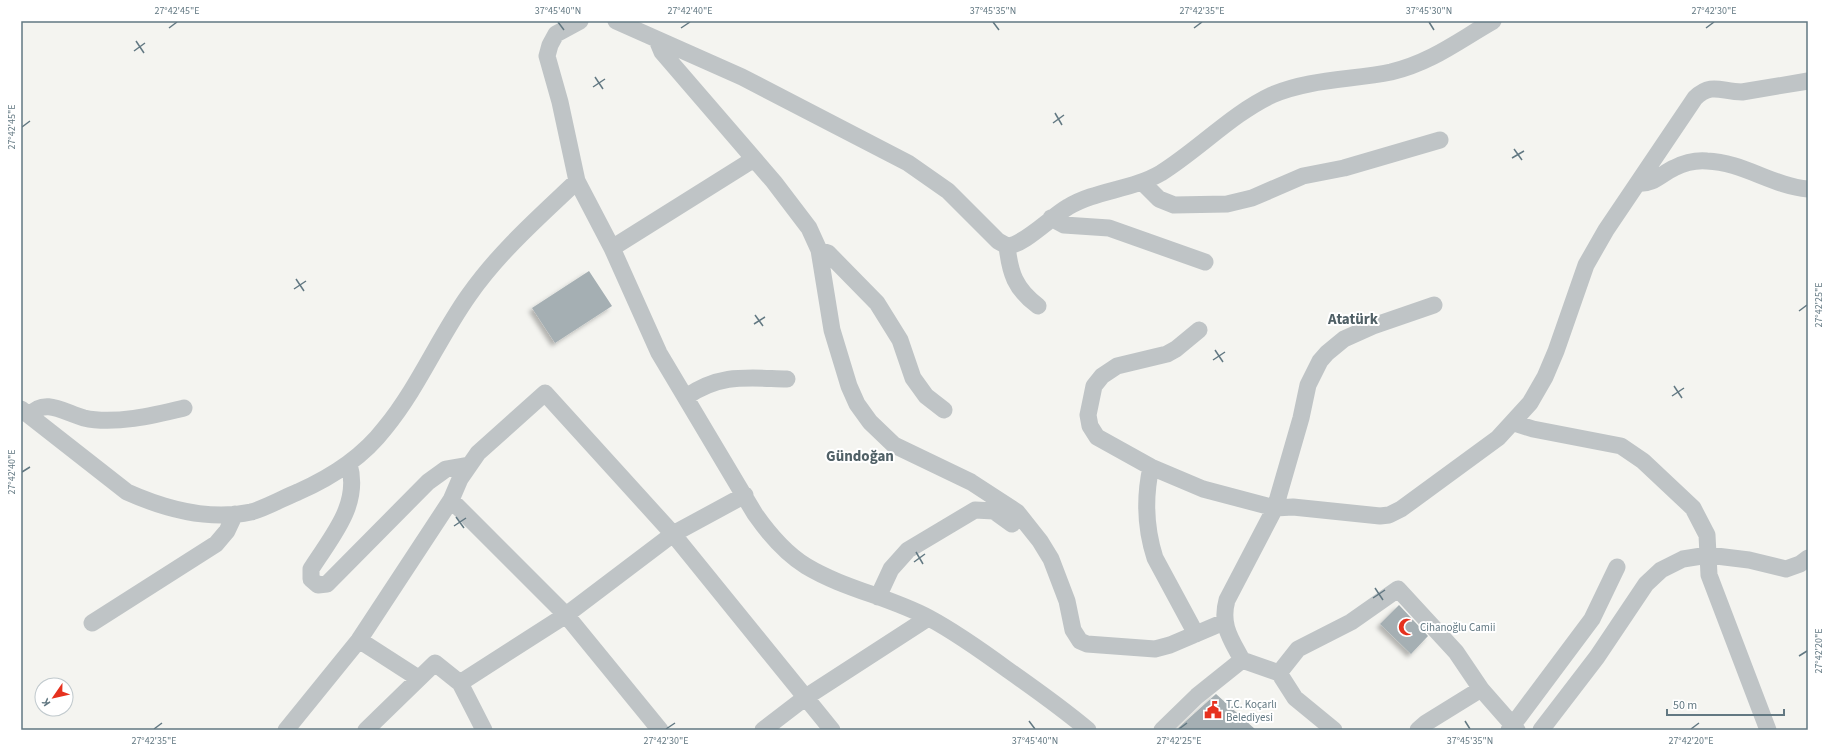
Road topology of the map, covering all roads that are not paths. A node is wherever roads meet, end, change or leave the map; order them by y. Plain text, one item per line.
1 (580, 21) edge
2 (616, 21) edge
3 (1493, 21) edge
4 (657, 40) junction
5 (1808, 81) edge
6 (1440, 140) dead end
7 (754, 159) junction
8 (577, 181) junction
9 (1142, 182) junction
10 (1638, 183) junction
11 (1808, 189) edge
12 (1051, 218) junction
13 (1007, 246) junction
14 (612, 248) junction
15 (819, 250) junction
16 (1205, 262) dead end
17 (1038, 306) dead end
18 (1434, 306) dead end
19 (1199, 330) dead end
20 (787, 379) dead end
21 (686, 397) junction
22 (184, 408) dead end
23 (944, 410) dead end
24 (26, 412) edge
25 (1514, 423) junction
26 (349, 464) junction
27 (469, 465) junction
28 (1151, 467) junction
29 (744, 495) junction
30 (451, 500) junction
31 (1275, 508) junction
32 (235, 514) junction
33 (672, 534) junction
34 (1040, 541) junction
35 (1708, 555) junction
36 (1808, 558) edge
37 (1617, 567) dead end
38 (878, 597) junction
39 (566, 615) junction
40 (928, 618) junction
41 (1224, 622) junction
42 (92, 623) dead end
43 (1196, 634) junction
44 (359, 640) junction
45 (1575, 643) junction
46 (1597, 657) junction
47 (1242, 660) junction
48 (1278, 673) junction
49 (418, 678) junction
50 (460, 683) junction
51 (1481, 689) junction
52 (806, 697) junction
53 (1513, 729) edge
54 (286, 730) edge
55 (366, 730) edge
56 (484, 730) edge
57 (660, 730) edge
58 (763, 730) edge
59 (832, 730) edge
60 (1088, 730) edge
61 (1162, 730) edge
62 (1334, 730) edge
63 (1418, 730) edge
64 (1541, 730) edge
65 (1768, 730) edge

1 - 8 street
2 - 4 street
3 - 9 street
4 - 7 street
4 - 13 street
5 - 10 street
6 - 9 street
7 - 14 street
7 - 15 street
8 - 14 street
8 - 26 street
9 - 12 street
10 - 11 street
10 - 25 street
12 - 13 street
12 - 16 street
13 - 17 street
14 - 21 street
15 - 23 street
15 - 34 street
18 - 31 street
19 - 28 street
20 - 21 street
21 - 29 street
22 - 24 street
24 - 32 street
25 - 31 street
25 - 35 street
26 - 27 street
26 - 32 street
27 - 30 street
27 - 33 street
28 - 31 street
28 - 43 street
29 - 33 street
29 - 38 street
30 - 39 street
30 - 44 street
31 - 41 street
32 - 42 street
33 - 39 street
33 - 52 street
34 - 38 street
34 - 43 street
35 - 36 street
35 - 46 street
35 - 65 street
37 - 45 street
38 - 40 street
39 - 50 street
39 - 57 street
40 - 52 street
40 - 60 street
41 - 43 street
41 - 47 street
44 - 49 street
44 - 54 street
45 - 46 street
45 - 53 street
46 - 64 street
47 - 48 street
47 - 61 street
48 - 51 street
48 - 62 street
49 - 50 street
49 - 55 street
50 - 56 street
51 - 53 street
51 - 63 street
52 - 58 street
52 - 59 street

